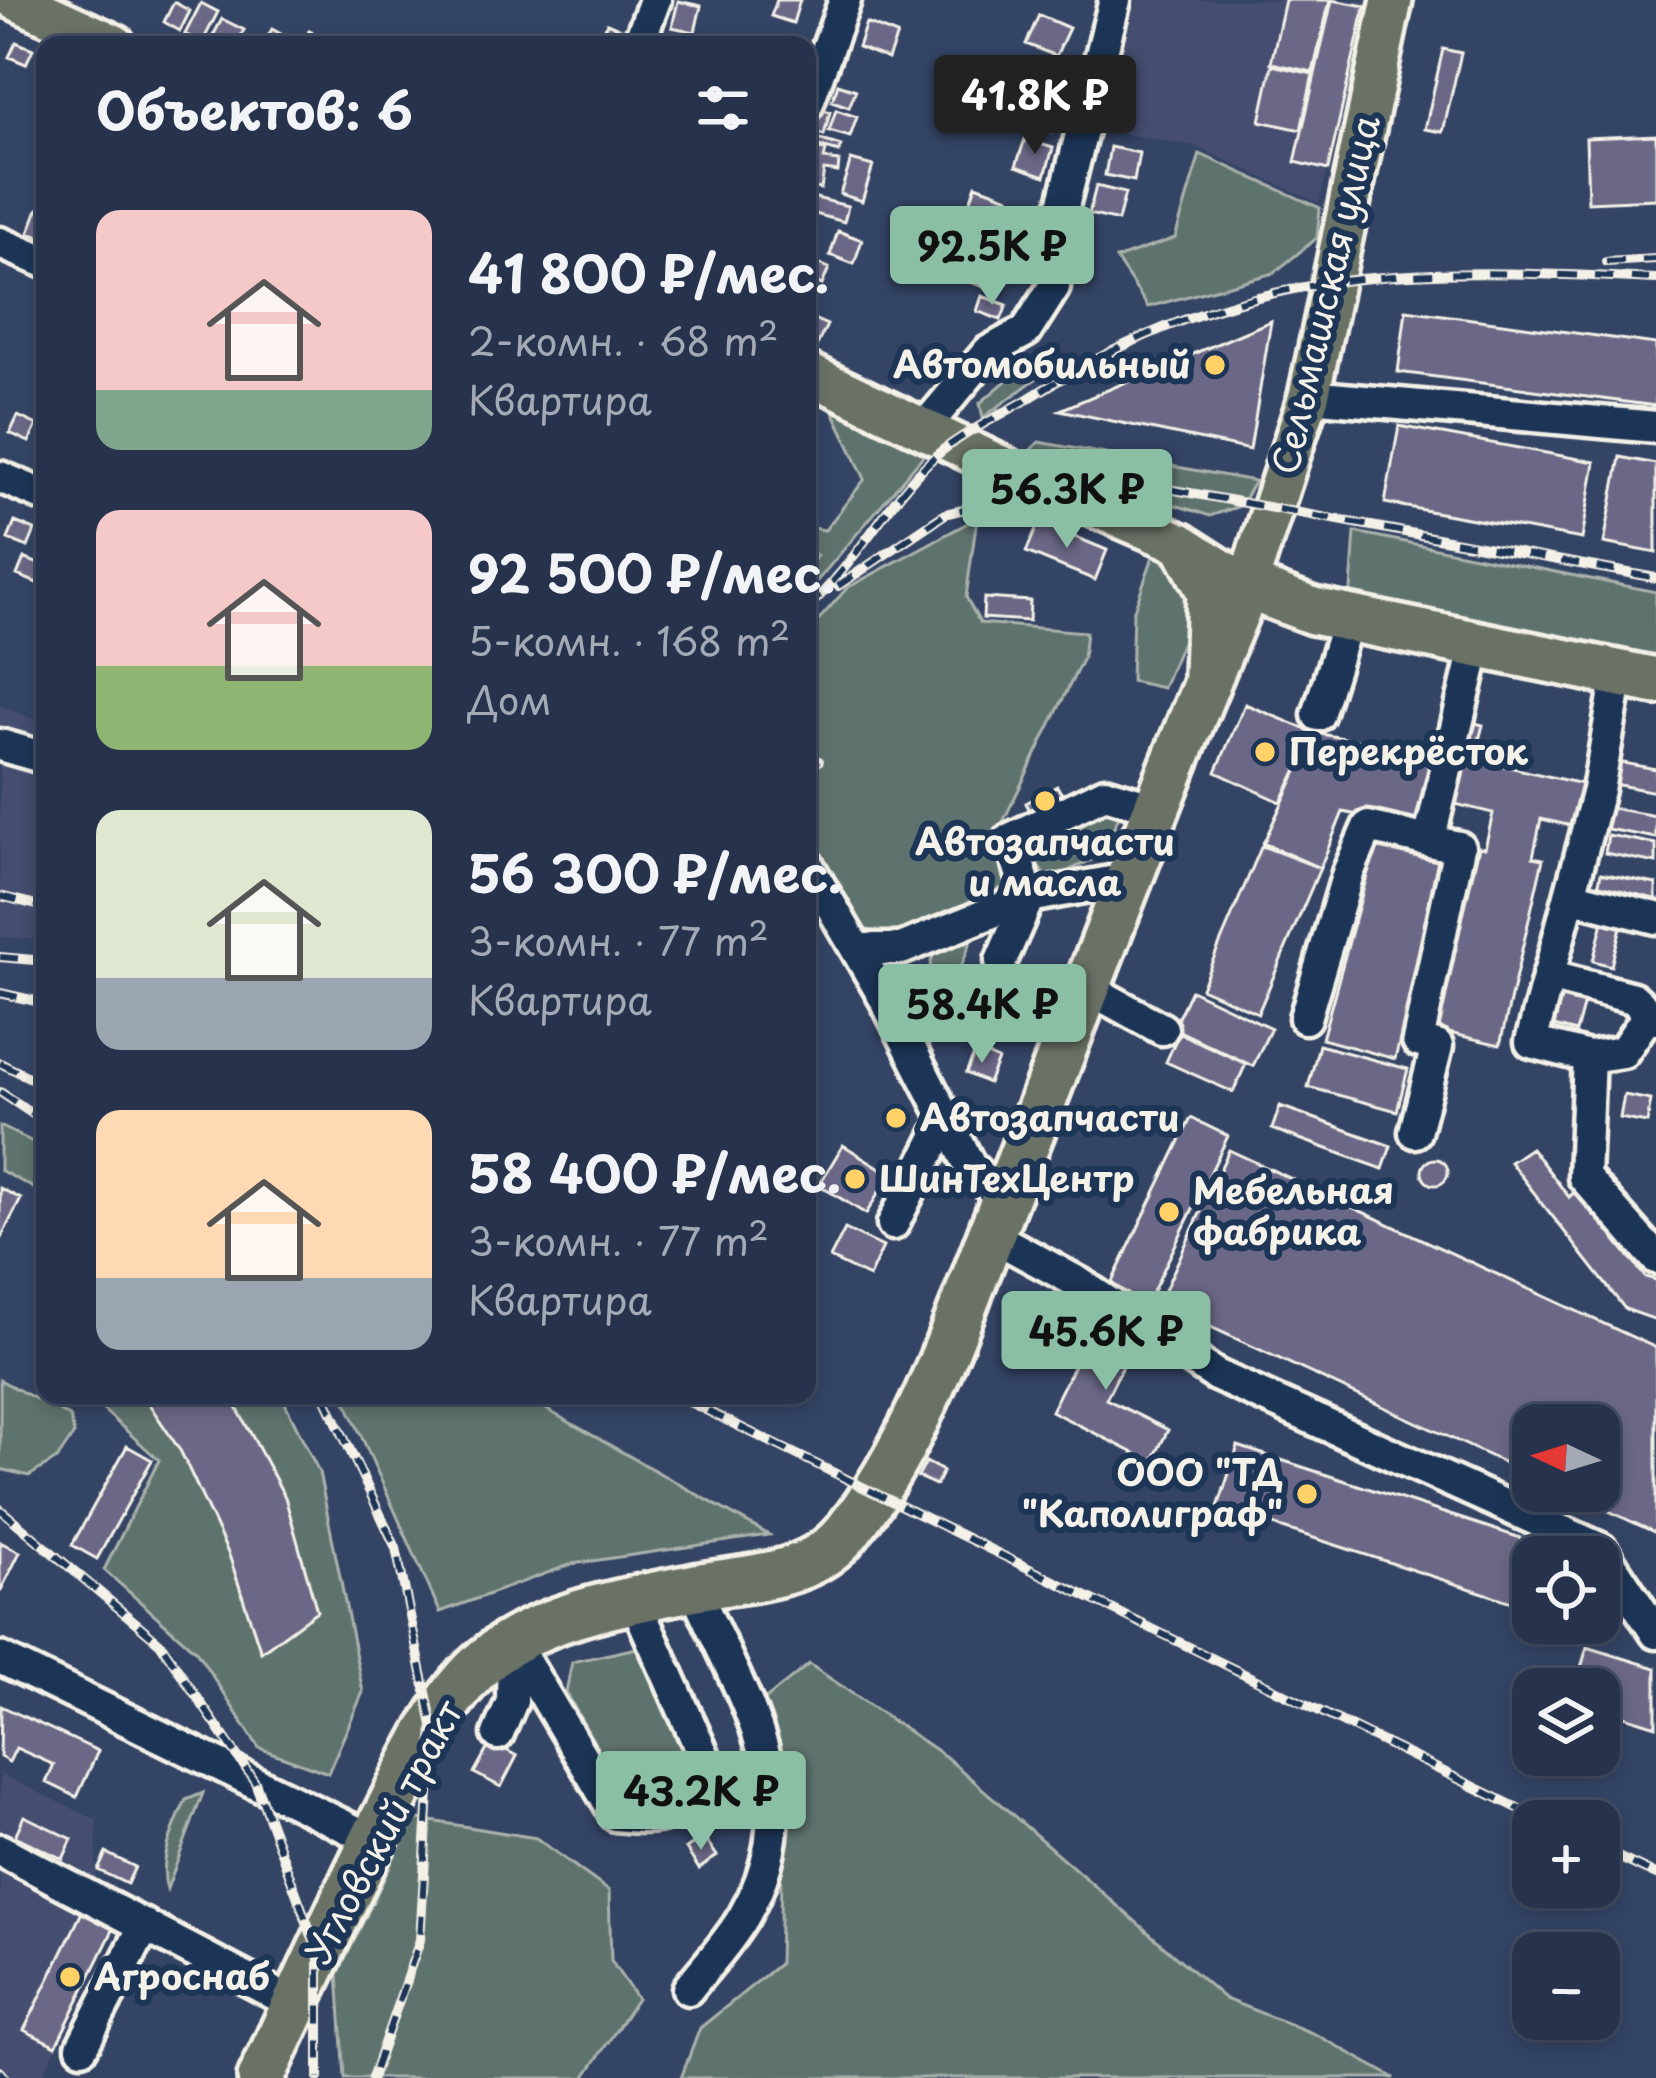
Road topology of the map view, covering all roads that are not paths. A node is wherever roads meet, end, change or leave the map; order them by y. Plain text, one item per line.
1 (16, 0) edge
2 (655, 0) edge
3 (845, 0) edge
4 (1115, 0) edge
5 (1392, 0) edge
6 (95, 36) edge
7 (641, 36) edge
8 (816, 81) edge
9 (0, 243) edge
10 (36, 258) edge
11 (816, 377) edge
12 (1309, 396) junction
13 (1656, 427) edge
14 (924, 428) junction
15 (0, 477) edge
16 (36, 492) edge
17 (1272, 517) junction
18 (1180, 543) junction
19 (1246, 586) junction
20 (1333, 615) junction
21 (1476, 645) junction
22 (1637, 678) edge
23 (1195, 708) junction
24 (1318, 716) dead end
25 (0, 745) edge
26 (36, 755) edge
27 (1154, 808) junction
28 (1429, 841) junction
29 (1126, 879) junction
30 (816, 884) edge
31 (1570, 896) junction
32 (1029, 897) junction
33 (1656, 918) edge
34 (857, 949) junction
35 (1000, 962) dead end
36 (1548, 976) junction
37 (1086, 987) junction
38 (1305, 1018) dead end
39 (1652, 1018) edge
40 (1162, 1029) dead end
41 (1589, 1057) junction
42 (946, 1119) junction
43 (1415, 1132) dead end
44 (998, 1218) junction
45 (893, 1224) dead end
46 (1656, 1257) edge
47 (872, 1496) joint
48 (694, 1587) junction
49 (635, 1601) junction
50 (1656, 1633) edge
51 (513, 1642) junction
52 (0, 1658) edge
53 (498, 1734) dead end
54 (373, 1840) junction
55 (0, 1850) edge
56 (145, 1925) junction
57 (688, 1989) dead end
58 (296, 2005) junction
59 (82, 2047) dead end
60 (261, 2078) edge

1 - 6 main road
2 - 7 street
3 - 8 street
4 - 14 street
5 - 12 main road, Сельмашская улица
9 - 10 street
11 - 14 main road
12 - 13 street
12 - 17 main road, Сельмашская улица
14 - 18 main road
15 - 16 street
17 - 18 main road
17 - 19 main road, Сельмашская улица
17 - 20 main road
18 - 19 main road
18 - 23 main road
19 - 20 highway
19 - 23 highway, Сельмашская улица
20 - 21 highway
20 - 23 highway
20 - 24 street
21 - 22 highway
21 - 28 street
22 - 31 street
23 - 27 highway, Сельмашская улица
25 - 26 street
27 - 29 highway, Сельмашская улица
27 - 32 street
28 - 38 street
28 - 43 street
29 - 32 street
29 - 37 highway, Сельмашская улица
30 - 34 street
31 - 33 street
31 - 36 street
32 - 34 street
32 - 35 street
34 - 42 street
36 - 39 street
36 - 41 street
37 - 40 street
37 - 44 highway, Сельмашская улица
39 - 41 street
41 - 46 street
42 - 44 street
42 - 45 street
44 - 47 highway, Сельмашская улица
44 - 50 street
47 - 48 highway, Угловский тракт
48 - 49 highway, Угловский тракт
48 - 57 street
49 - 51 highway, Угловский тракт
49 - 51 street
51 - 53 street
51 - 54 highway, Угловский тракт
52 - 54 street
54 - 58 highway, Угловский тракт
55 - 56 street
56 - 58 street
56 - 59 street
58 - 60 highway, Угловский тракт

